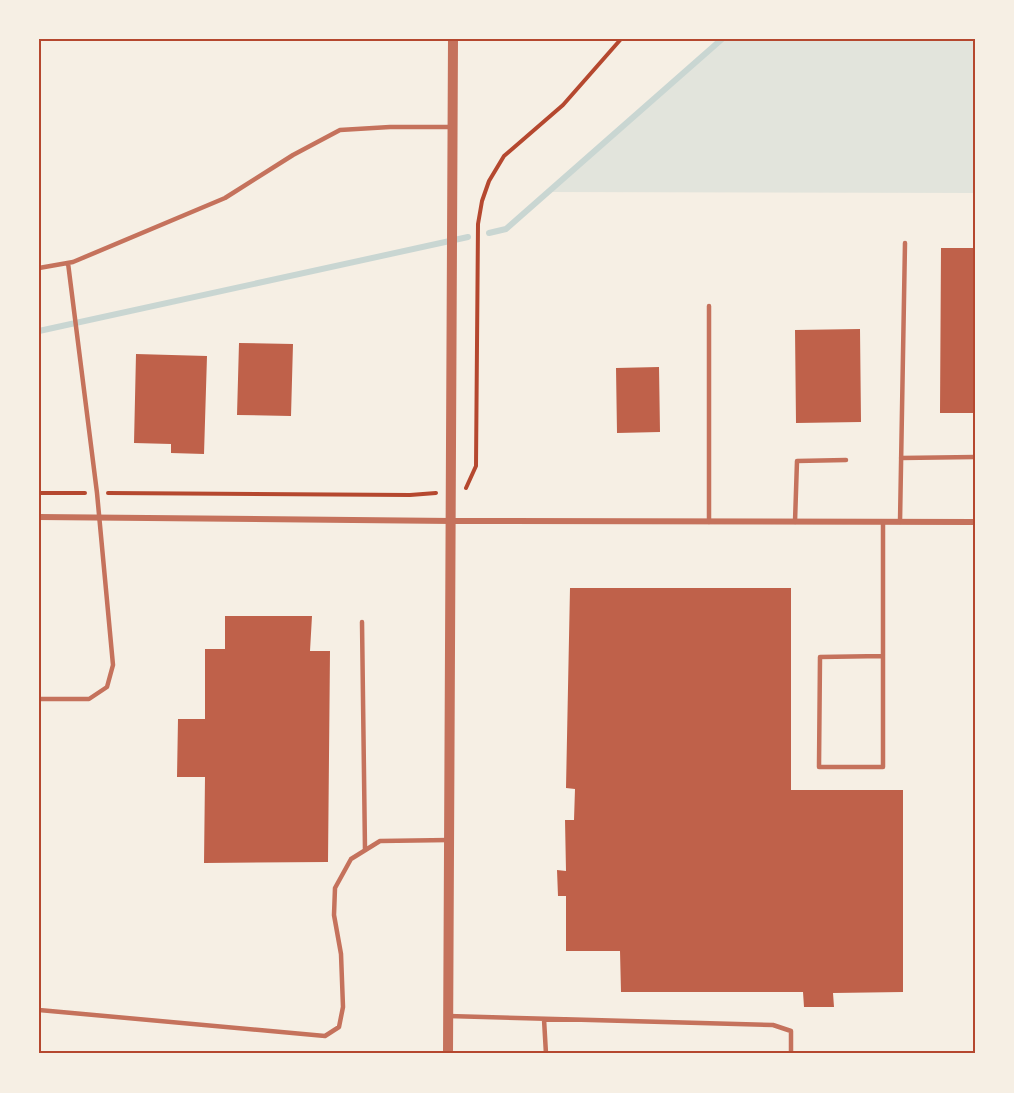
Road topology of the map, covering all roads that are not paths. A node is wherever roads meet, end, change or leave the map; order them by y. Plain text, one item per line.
1 (453, 39) edge
2 (452, 126) junction
3 (905, 243) dead end
4 (68, 263) junction
5 (39, 268) edge
6 (709, 306) dead end
7 (975, 457) edge
8 (902, 458) junction
9 (846, 460) dead end
10 (99, 517) junction
11 (39, 518) edge
12 (452, 521) junction
13 (709, 522) junction
14 (795, 522) junction
15 (883, 522) junction
16 (900, 522) junction
17 (975, 522) edge
18 (362, 622) dead end
19 (883, 656) junction
20 (39, 699) edge
21 (449, 840) junction
22 (365, 850) junction
23 (39, 1010) edge
24 (448, 1016) junction
25 (544, 1019) junction
26 (448, 1054) edge
27 (546, 1054) edge
28 (791, 1054) edge

1 - 2 street
2 - 4 lane
2 - 12 street
3 - 8 lane
4 - 5 lane
4 - 10 lane
6 - 13 lane
7 - 8 lane
8 - 16 lane
9 - 14 lane
10 - 11 street
10 - 12 street
10 - 20 lane
12 - 13 street
12 - 21 street
13 - 14 street
14 - 15 street
15 - 16 street
15 - 19 lane
16 - 17 street
18 - 22 lane
19 - 19 lane
21 - 22 lane
21 - 24 street
22 - 23 lane
24 - 25 lane
24 - 26 street
25 - 27 lane
25 - 28 lane

